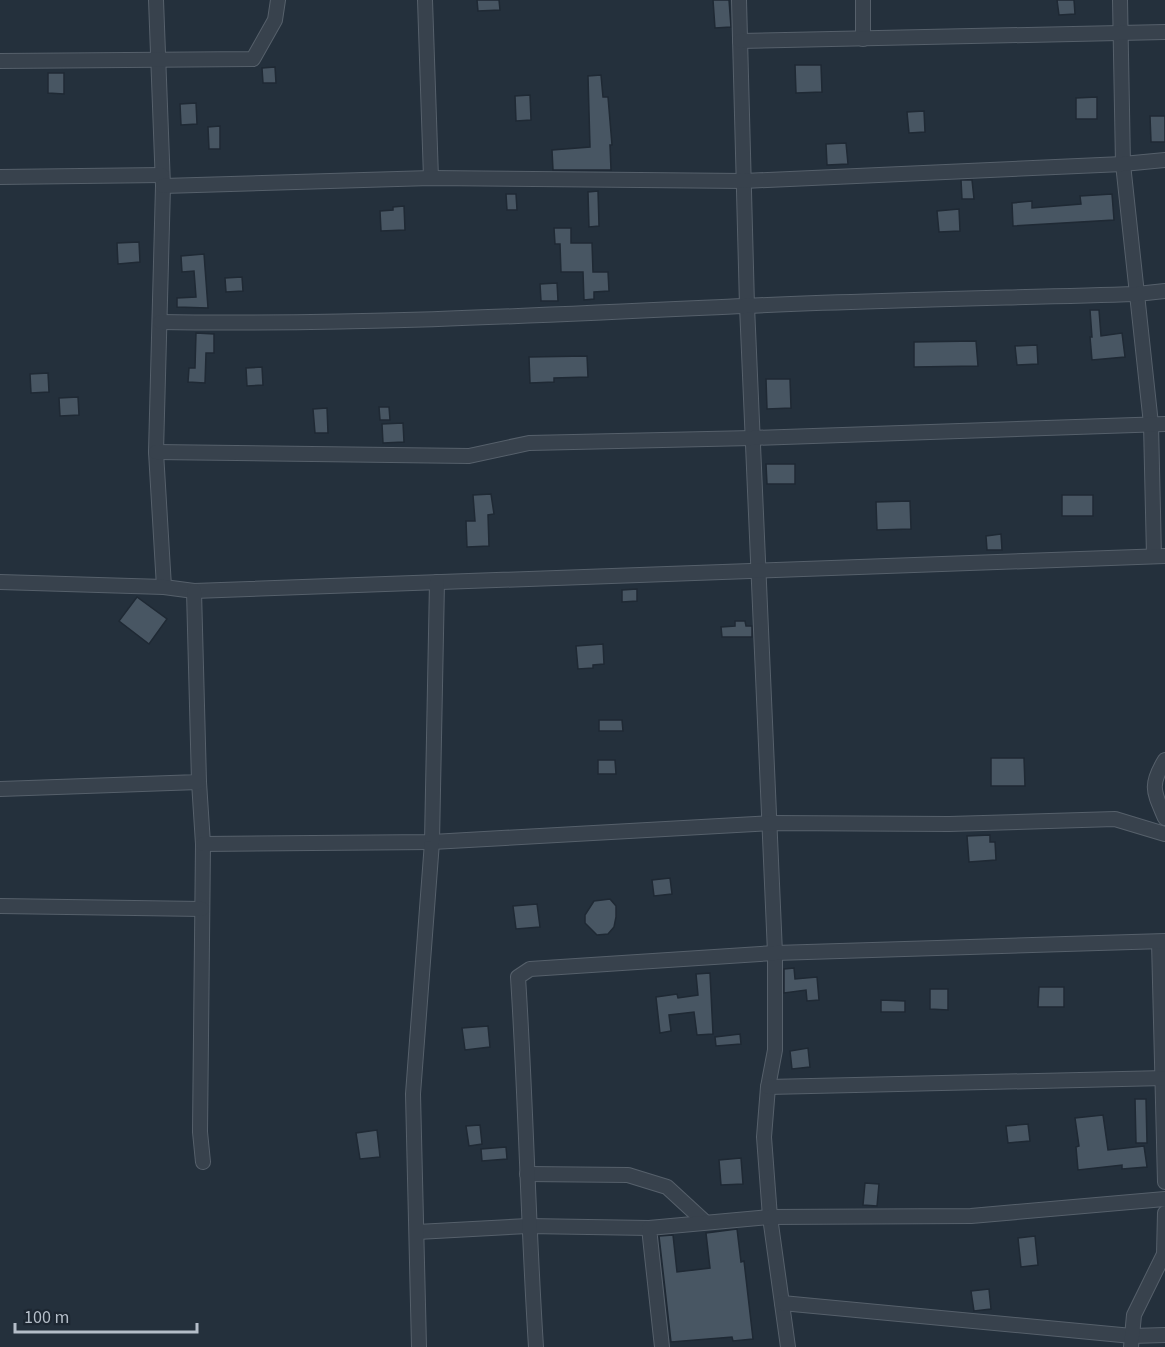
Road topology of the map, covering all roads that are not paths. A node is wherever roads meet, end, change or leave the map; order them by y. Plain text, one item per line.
1 (156, 0) edge
2 (278, 0) edge
3 (425, 0) edge
4 (739, 0) edge
5 (863, 0) edge
6 (1120, 0) edge
7 (1165, 32) edge
8 (1120, 33) junction
9 (863, 39) junction
10 (740, 41) junction
11 (158, 60) junction
12 (0, 61) edge
13 (1165, 160) edge
14 (1123, 164) junction
15 (0, 177) edge
16 (431, 178) junction
17 (162, 181) junction
18 (744, 181) junction
19 (1165, 291) edge
20 (1137, 294) junction
21 (747, 306) junction
22 (160, 322) junction
23 (1158, 424) edge
24 (752, 438) junction
25 (156, 452) junction
26 (1160, 556) edge
27 (759, 572) junction
28 (0, 582) edge
29 (436, 582) junction
30 (164, 587) junction
31 (194, 591) junction
32 (1163, 766) edge
33 (199, 782) junction
34 (0, 789) edge
35 (1165, 818) edge
36 (771, 823) junction
37 (1165, 834) edge
38 (432, 842) junction
39 (203, 844) junction
40 (0, 906) edge
41 (202, 909) junction
42 (1162, 942) edge
43 (775, 953) junction
44 (1164, 1078) edge
45 (768, 1086) junction
46 (203, 1162) dead end
47 (527, 1174) junction
48 (1165, 1182) edge
49 (1165, 1199) edge
50 (1165, 1213) edge
51 (770, 1218) junction
52 (705, 1222) junction
53 (528, 1226) junction
54 (649, 1228) junction
55 (417, 1232) junction
56 (782, 1303) junction
57 (1165, 1335) edge
58 (1132, 1342) edge
59 (419, 1347) edge
60 (536, 1347) edge
61 (662, 1347) edge
62 (788, 1347) edge

1 - 11 street
2 - 11 street
3 - 16 street
4 - 10 street
5 - 9 street
6 - 8 street
7 - 8 street
8 - 9 street
8 - 14 street
9 - 10 street
10 - 18 street
11 - 12 street
11 - 17 street
13 - 14 street
14 - 18 street
14 - 20 street
15 - 17 street
16 - 17 street
16 - 18 street
17 - 22 street
18 - 21 street
19 - 20 street
20 - 21 street
20 - 23 street
21 - 22 street
21 - 24 street
22 - 25 street
23 - 24 street
23 - 26 street
24 - 25 street
24 - 27 street
25 - 30 street
26 - 27 street
27 - 29 street
27 - 36 street
28 - 30 street
29 - 31 street
29 - 38 street
30 - 31 street
31 - 33 street
32 - 35 street
33 - 34 street
33 - 39 street
36 - 37 street
36 - 38 street
36 - 43 street
38 - 39 street
38 - 55 street
39 - 41 street
40 - 41 street
41 - 46 street
42 - 43 street
42 - 44 street
43 - 45 street
43 - 47 street
44 - 45 street
44 - 48 street
45 - 51 street
47 - 52 street
47 - 53 street
49 - 51 street
50 - 58 street
51 - 52 street
51 - 56 street
52 - 54 street
53 - 54 street
53 - 55 street
53 - 60 street
54 - 61 street
55 - 59 street
56 - 58 street
56 - 62 street
57 - 58 street

